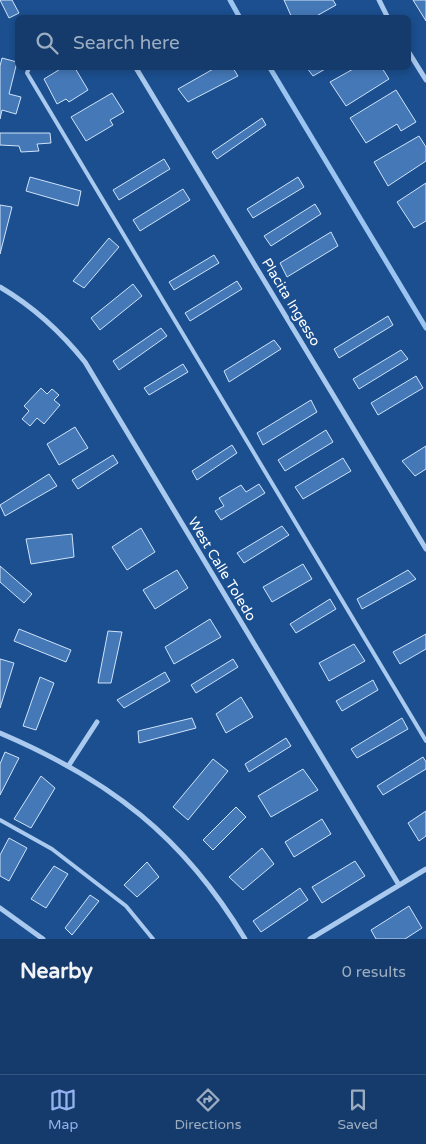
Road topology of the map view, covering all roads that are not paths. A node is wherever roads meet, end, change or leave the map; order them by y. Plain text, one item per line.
1 (379, 0) edge
2 (386, 15) edge
3 (411, 56) edge
4 (28, 70) edge
5 (137, 70) edge
6 (426, 80) edge
7 (0, 287) edge
8 (426, 549) edge
9 (96, 722) dead end
10 (0, 733) edge
11 (426, 741) edge
12 (69, 765) junction
13 (0, 820) edge
14 (426, 869) edge
15 (399, 885) junction
16 (0, 908) edge
17 (43, 939) edge
18 (153, 939) edge
19 (245, 939) edge
20 (310, 939) edge

1 - 2 street
3 - 6 street
4 - 11 lane
5 - 8 street, Placita Ingesso
7 - 15 street, West Calle Toledo
9 - 12 street
10 - 12 street
12 - 19 street
13 - 18 lane
14 - 15 street
15 - 20 street
16 - 17 street

